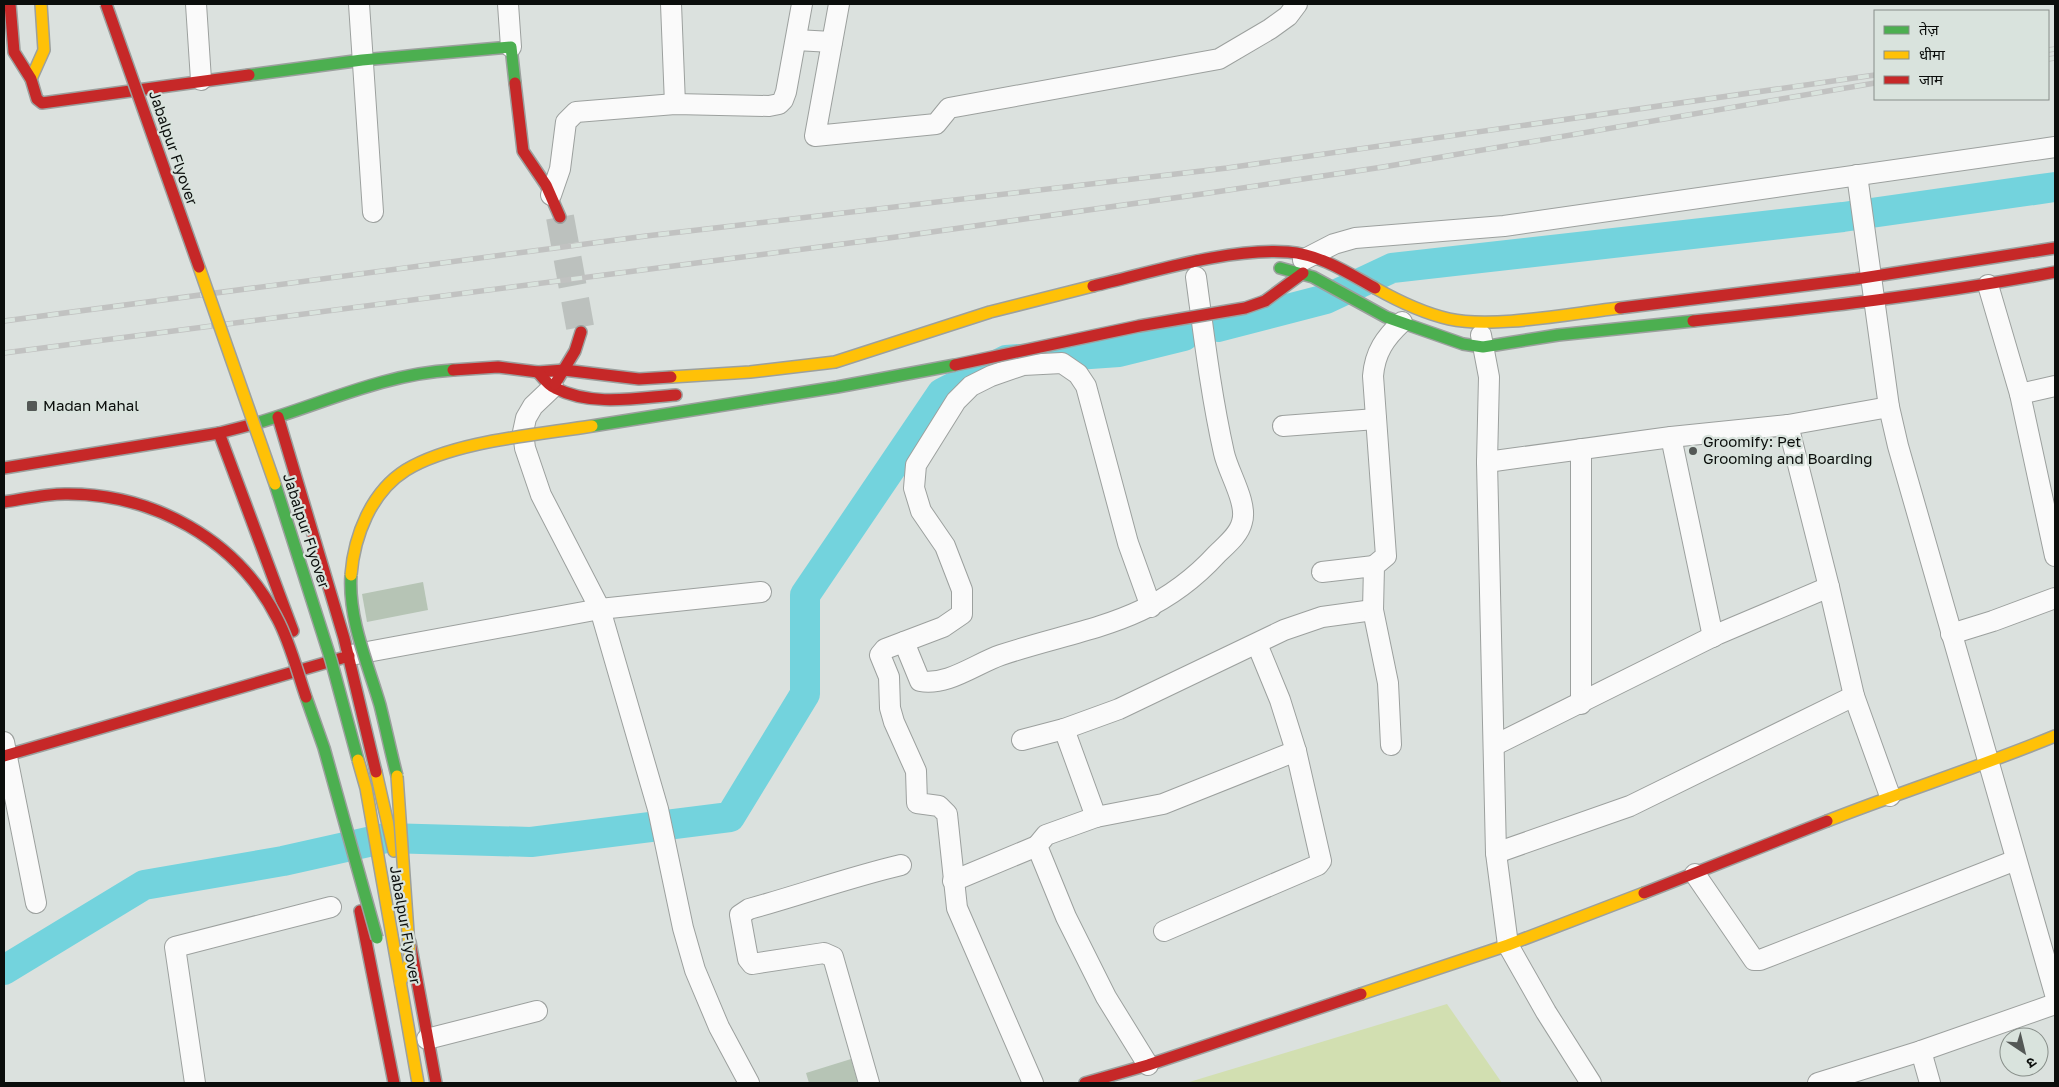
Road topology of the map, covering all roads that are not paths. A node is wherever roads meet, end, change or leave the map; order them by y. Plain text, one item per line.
1 (10, 4) edge
2 (41, 4) edge
3 (106, 4) edge
4 (196, 4) edge
5 (359, 4) edge
6 (508, 4) edge
7 (672, 4) edge
8 (802, 4) edge
9 (839, 4) edge
10 (1297, 4) edge
11 (796, 40) junction
12 (832, 42) junction
13 (511, 47) junction
14 (362, 60) junction
15 (31, 79) junction
16 (200, 80) junction
17 (675, 104) junction
18 (2055, 147) edge
19 (1858, 185) junction
20 (551, 196) junction
21 (372, 212) dead end
22 (560, 217) tunnel mouth
23 (2055, 248) edge
24 (1296, 269) junction
25 (2055, 272) edge
26 (1196, 277) dead end
27 (1872, 277) junction
28 (1988, 285) junction
29 (1875, 302) junction
30 (1394, 320) junction
31 (1478, 322) junction
32 (581, 332) tunnel mouth
33 (1483, 347) junction
34 (858, 370) dead end
35 (538, 372) junction
36 (558, 379) junction
37 (2055, 386) edge
38 (756, 388) dead end
39 (689, 394) dead end
40 (2020, 394) junction
41 (1889, 407) junction
42 (278, 417) junction
43 (1376, 419) junction
44 (1788, 425) junction
45 (1283, 426) dead end
46 (219, 433) junction
47 (1671, 437) junction
48 (1581, 449) junction
49 (1487, 462) junction
50 (4, 468) edge
51 (4, 502) edge
52 (2055, 556) edge
53 (1374, 566) junction
54 (1322, 572) dead end
55 (1830, 587) junction
56 (761, 592) dead end
57 (2055, 598) edge
58 (1151, 607) junction
59 (600, 609) junction
60 (1373, 610) junction
61 (1951, 634) junction
62 (1713, 637) junction
63 (904, 642) junction
64 (1257, 644) junction
65 (349, 656) junction
66 (306, 666) junction
67 (1854, 696) junction
68 (1581, 704) junction
69 (1064, 730) junction
70 (2055, 736) edge
71 (1022, 740) dead end
72 (1391, 745) dead end
73 (1495, 745) junction
74 (5, 751) edge
75 (1296, 751) junction
76 (1988, 764) junction
77 (1890, 796) junction
78 (1096, 817) junction
79 (1037, 846) junction
80 (1496, 852) junction
81 (2016, 860) junction
82 (901, 865) dead end
83 (1695, 874) junction
84 (953, 881) junction
85 (36, 903) dead end
86 (331, 907) dead end
87 (1164, 931) dead end
88 (1508, 944) junction
89 (400, 987) junction
90 (2055, 994) edge
91 (2055, 1004) edge
92 (537, 1011) dead end
93 (427, 1039) junction
94 (1920, 1051) junction
95 (1148, 1065) junction
96 (195, 1083) edge
97 (394, 1083) edge
98 (418, 1083) edge
99 (436, 1083) edge
100 (749, 1083) edge
101 (869, 1083) edge
102 (1034, 1083) edge
103 (1085, 1083) edge
104 (1592, 1083) edge
105 (1818, 1083) edge
106 (1930, 1083) edge

1 - 15 street
2 - 15 street
3 - 89 street, Jabalpur Flyover, bridge
4 - 16 street
5 - 14 street
6 - 13 street
7 - 17 street
8 - 11 street
9 - 12 street
10 - 12 street
11 - 12 street
11 - 17 street
13 - 14 street
13 - 20 street
14 - 16 street
14 - 21 street
15 - 16 street
17 - 20 street
18 - 19 street
19 - 24 street
19 - 27 street
20 - 22 street
23 - 27 street
24 - 30 street
24 - 31 street
24 - 36 street
24 - 89 street, bridge
25 - 28 street
26 - 58 street
27 - 29 street
27 - 31 street
28 - 29 street
28 - 40 street
29 - 33 street
29 - 41 street
30 - 33 street
30 - 43 street
31 - 33 street
32 - 36 street
33 - 49 street
34 - 38 street
35 - 36 street
35 - 36 street
35 - 42 street
36 - 39 street
36 - 59 street
37 - 40 street
40 - 52 street
41 - 44 street
41 - 61 street
42 - 46 street
42 - 65 street
43 - 45 street
43 - 53 street
44 - 47 street
44 - 55 street
46 - 50 street
46 - 66 street
47 - 48 street
47 - 62 street
48 - 49 street
48 - 68 street
49 - 73 street
51 - 89 street, bridge
53 - 54 street
53 - 60 street
55 - 62 street
55 - 67 street
56 - 59 street
57 - 61 street
58 - 63 street
58 - 63 street
59 - 65 street
59 - 100 street
60 - 64 street
60 - 72 street
61 - 76 street
62 - 68 street
63 - 84 street
64 - 69 street
64 - 75 street
65 - 66 street
65 - 93 street
66 - 74 street
66 - 97 street
67 - 77 street
67 - 80 street
68 - 73 street
69 - 71 street
69 - 78 street
70 - 76 street
73 - 80 street
74 - 85 street
75 - 78 street
75 - 87 street
76 - 77 street
76 - 81 street
77 - 83 street
78 - 79 street
79 - 84 street
79 - 95 street
80 - 88 street
81 - 83 street
81 - 90 street
82 - 101 street
83 - 88 street
84 - 102 street
86 - 96 street
88 - 95 street
88 - 104 street
89 - 98 street, Jabalpur Flyover, bridge
91 - 94 street
92 - 93 street
93 - 99 street
94 - 105 street
94 - 106 street
95 - 103 street

